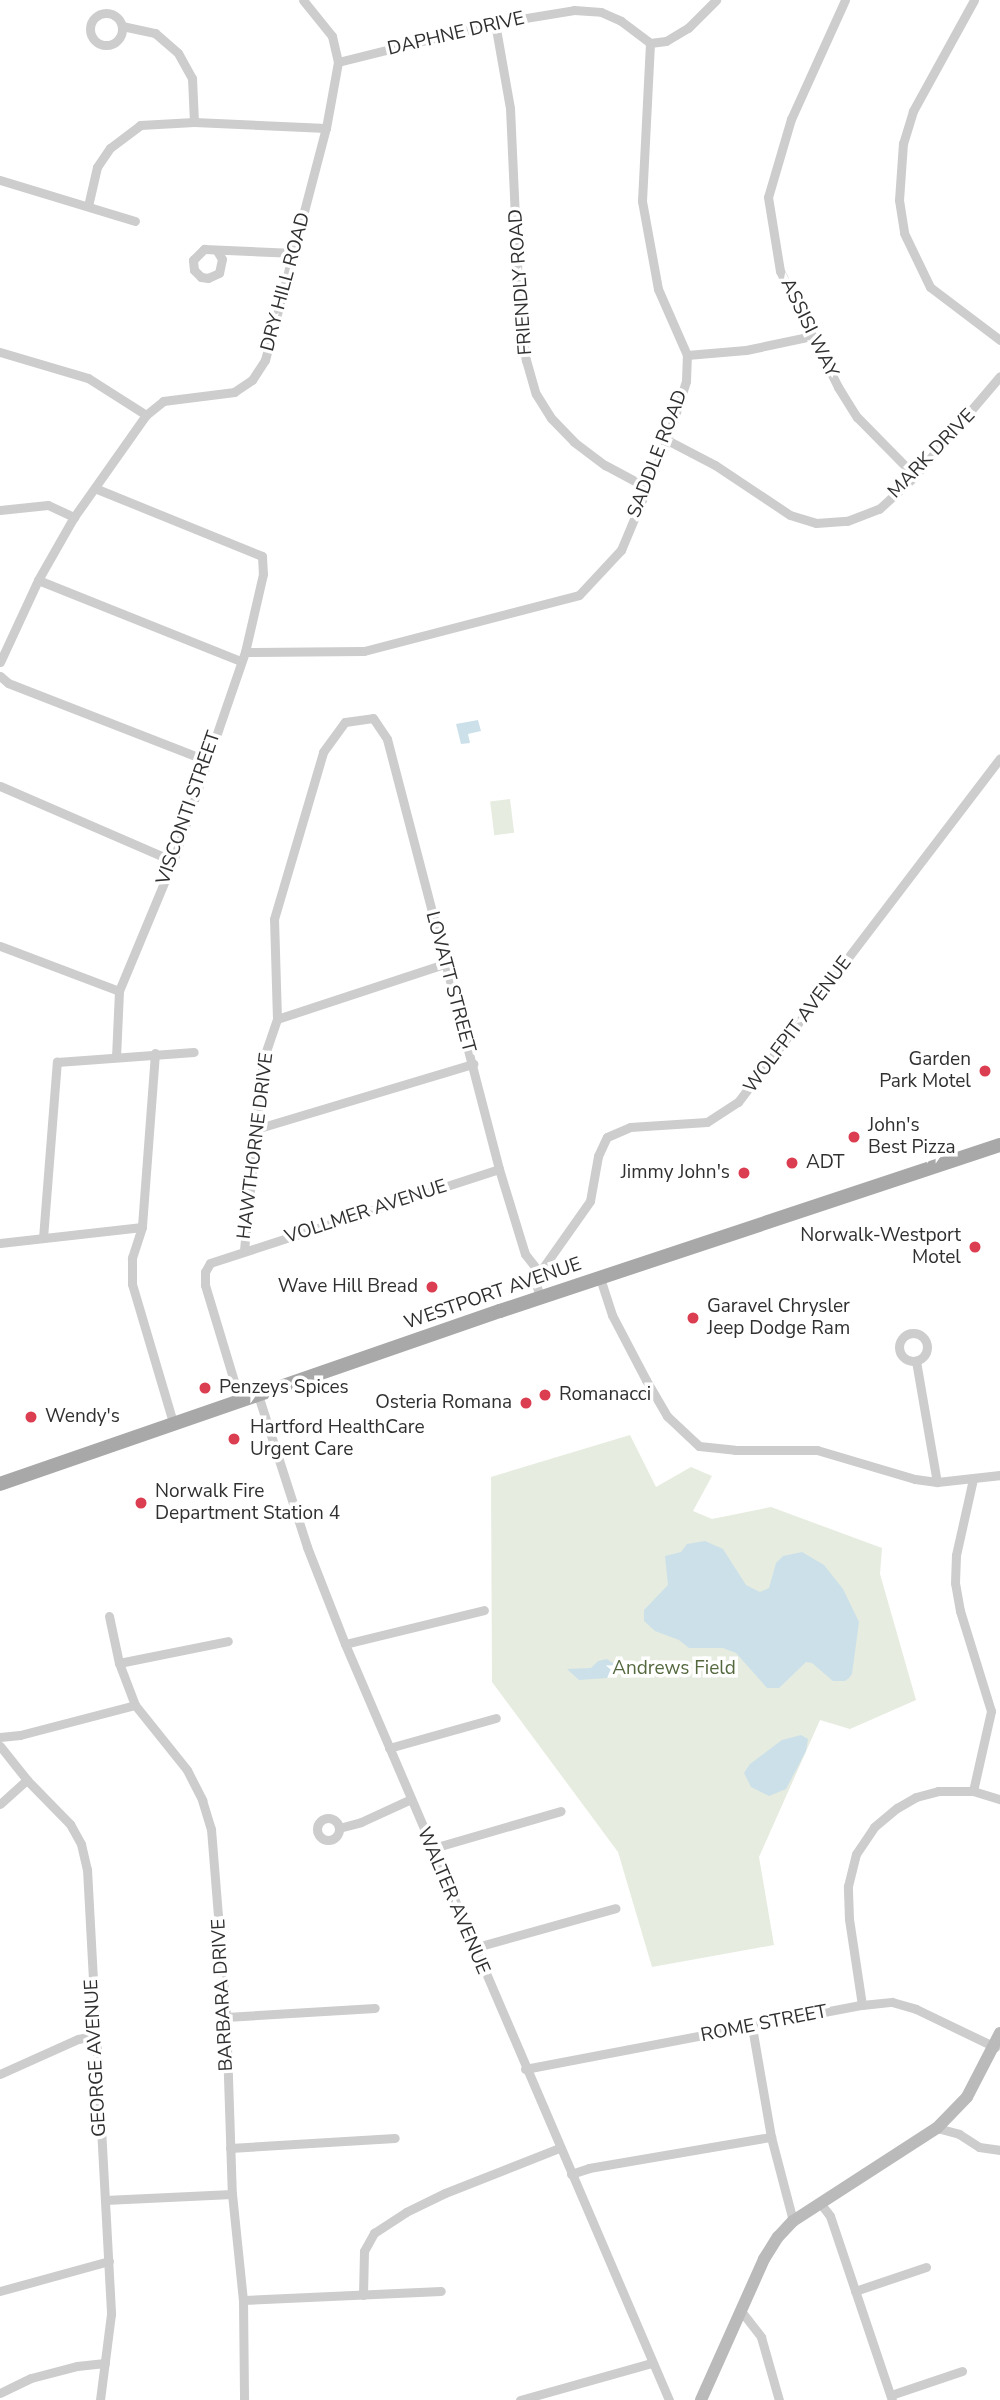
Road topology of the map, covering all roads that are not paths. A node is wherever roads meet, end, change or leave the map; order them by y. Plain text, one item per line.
1 (303, 0) edge
2 (716, 0) edge
3 (845, 0) edge
4 (974, 0) edge
5 (495, 23) junction
6 (122, 26) dead end
7 (650, 43) junction
8 (338, 62) junction
9 (194, 122) junction
10 (326, 128) junction
11 (0, 180) edge
12 (88, 206) junction
13 (135, 221) dead end
14 (217, 251) dead end
15 (295, 253) junction
16 (812, 336) junction
17 (1000, 340) edge
18 (0, 352) edge
19 (687, 355) junction
20 (1000, 376) edge
21 (146, 415) junction
22 (667, 440) junction
23 (915, 476) junction
24 (646, 487) junction
25 (96, 489) junction
26 (0, 510) edge
27 (74, 517) junction
28 (38, 580) junction
29 (243, 657) junction
30 (0, 662) edge
31 (0, 676) edge
32 (345, 722) joint
33 (1000, 758) edge
34 (206, 760) junction
35 (0, 786) edge
36 (173, 861) junction
37 (0, 946) edge
38 (444, 964) junction
39 (119, 990) junction
40 (277, 1019) junction
41 (194, 1052) dead end
42 (155, 1054) junction
43 (116, 1057) junction
44 (473, 1064) junction
45 (256, 1129) junction
46 (1000, 1145) edge
47 (499, 1169) junction
48 (142, 1227) junction
49 (43, 1238) junction
50 (0, 1243) edge
51 (244, 1250) junction
52 (538, 1272) junction
53 (600, 1278) junction
54 (540, 1298) junction
55 (916, 1361) dead end
56 (258, 1395) junction
57 (240, 1401) junction
58 (173, 1422) junction
59 (1000, 1475) edge
60 (973, 1479) junction
61 (937, 1482) junction
62 (0, 1484) edge
63 (484, 1609) dead end
64 (109, 1616) dead end
65 (228, 1641) dead end
66 (345, 1644) junction
67 (119, 1663) junction
68 (135, 1705) junction
69 (496, 1718) dead end
70 (0, 1737) edge
71 (0, 1746) edge
72 (389, 1748) junction
73 (27, 1780) junction
74 (973, 1791) junction
75 (1000, 1799) edge
76 (409, 1800) junction
77 (0, 1804) edge
78 (561, 1811) dead end
79 (338, 1828) dead end
80 (430, 1849) junction
81 (616, 1908) dead end
82 (473, 1948) junction
83 (862, 2005) junction
84 (375, 2008) dead end
85 (226, 2017) junction
86 (752, 2027) junction
87 (1000, 2033) edge
88 (94, 2036) junction
89 (995, 2047) junction
90 (525, 2068) junction
91 (0, 2074) edge
92 (937, 2128) junction
93 (771, 2137) junction
94 (396, 2138) dead end
95 (230, 2148) junction
96 (559, 2148) junction
97 (1000, 2150) edge
98 (571, 2174) junction
99 (232, 2194) junction
100 (105, 2200) junction
101 (820, 2203) junction
102 (793, 2221) junction
103 (109, 2261) junction
104 (926, 2267) dead end
105 (0, 2291) edge
106 (441, 2291) dead end
107 (855, 2291) junction
108 (363, 2295) junction
109 (243, 2300) junction
110 (741, 2311) junction
111 (105, 2363) junction
112 (652, 2363) junction
113 (962, 2371) dead end
114 (0, 2393) edge
115 (891, 2398) edge
116 (100, 2400) edge
117 (244, 2400) edge
118 (520, 2400) edge
119 (669, 2400) edge
120 (701, 2400) edge
121 (779, 2400) edge

1 - 8 street, DRY HILL ROAD
2 - 7 street
3 - 16 street, ASSISI WAY
4 - 17 street
5 - 7 street, DAPHNE DRIVE
5 - 8 street, DAPHNE DRIVE
5 - 24 street, FRIENDLY ROAD
6 - 9 street
7 - 19 street, SADDLE ROAD
8 - 10 street, DRY HILL ROAD
9 - 10 street
9 - 12 street
10 - 15 street, DRY HILL ROAD
11 - 12 street
12 - 13 street
14 - 15 street
15 - 21 street, DRY HILL ROAD
16 - 19 street
16 - 23 street, ASSISI WAY
18 - 21 street
19 - 22 street, SADDLE ROAD
20 - 23 street, MARK DRIVE
21 - 25 street, DRY HILL ROAD
22 - 23 street, MARK DRIVE
22 - 24 street, SADDLE ROAD
24 - 29 street, SADDLE ROAD
25 - 27 street, DRY HILL ROAD
25 - 29 street, VISCONTI STREET
26 - 27 street
27 - 28 street, DRY HILL ROAD
28 - 29 street
28 - 30 street, DRY HILL ROAD
29 - 34 street, VISCONTI STREET
31 - 34 street
32 - 38 street, LOVATT STREET
32 - 40 street, HAWTHORNE DRIVE
33 - 52 street, WOLFPIT AVENUE
34 - 36 street, VISCONTI STREET
35 - 36 street
36 - 39 street, VISCONTI STREET
37 - 39 street
38 - 40 street
38 - 44 street, LOVATT STREET
39 - 43 street, VISCONTI STREET
40 - 45 street, HAWTHORNE DRIVE
41 - 42 street
42 - 43 street
42 - 48 street
43 - 49 street
44 - 45 street
44 - 47 street, LOVATT STREET
45 - 51 street, HAWTHORNE DRIVE
46 - 53 main road, WESTPORT AVENUE
47 - 51 street, VOLLMER AVENUE
47 - 52 street, LOVATT STREET
48 - 49 street
48 - 58 street
49 - 50 street
51 - 57 street, VOLLMER AVENUE
52 - 54 street
53 - 54 main road, WESTPORT AVENUE
53 - 61 street
54 - 56 main road, WESTPORT AVENUE
55 - 61 street
56 - 57 main road, WESTPORT AVENUE
56 - 66 street, WALTER AVENUE
57 - 58 main road, WESTPORT AVENUE
58 - 62 main road, WESTPORT AVENUE
59 - 60 street
60 - 61 street
60 - 74 street
63 - 66 street
64 - 67 street, BARBARA DRIVE
65 - 67 street
66 - 72 street, WALTER AVENUE
67 - 68 street, BARBARA DRIVE
68 - 70 street
68 - 85 street, BARBARA DRIVE
69 - 72 street
71 - 73 street, GEORGE AVENUE
72 - 76 street, WALTER AVENUE
73 - 77 street
73 - 88 street, GEORGE AVENUE
74 - 75 street
74 - 83 street
76 - 79 street
76 - 80 street, WALTER AVENUE
78 - 80 street
80 - 82 street, WALTER AVENUE
81 - 82 street
82 - 90 street, WALTER AVENUE
83 - 86 street, ROME STREET
83 - 89 street, ROME STREET
84 - 85 street
85 - 95 street, BARBARA DRIVE
86 - 90 street, ROME STREET
86 - 93 street
87 - 89 main road
88 - 91 street
88 - 100 street, GEORGE AVENUE
89 - 92 main road
90 - 96 street, WALTER AVENUE
92 - 97 street
92 - 101 main road
93 - 98 street
93 - 102 street
94 - 95 street
95 - 99 street, BARBARA DRIVE
96 - 98 street, WALTER AVENUE
96 - 108 street
98 - 112 street, WALTER AVENUE
99 - 100 street
99 - 109 street, BARBARA DRIVE
100 - 103 street, GEORGE AVENUE
101 - 102 main road
101 - 107 street
102 - 110 main road
103 - 105 street
103 - 111 street, GEORGE AVENUE
104 - 107 street
106 - 108 street
107 - 115 street
108 - 109 street
109 - 117 street, BARBARA DRIVE
110 - 120 main road
110 - 121 street
111 - 114 street
111 - 116 street, GEORGE AVENUE
112 - 118 street
112 - 119 street, WALTER AVENUE
113 - 115 street

